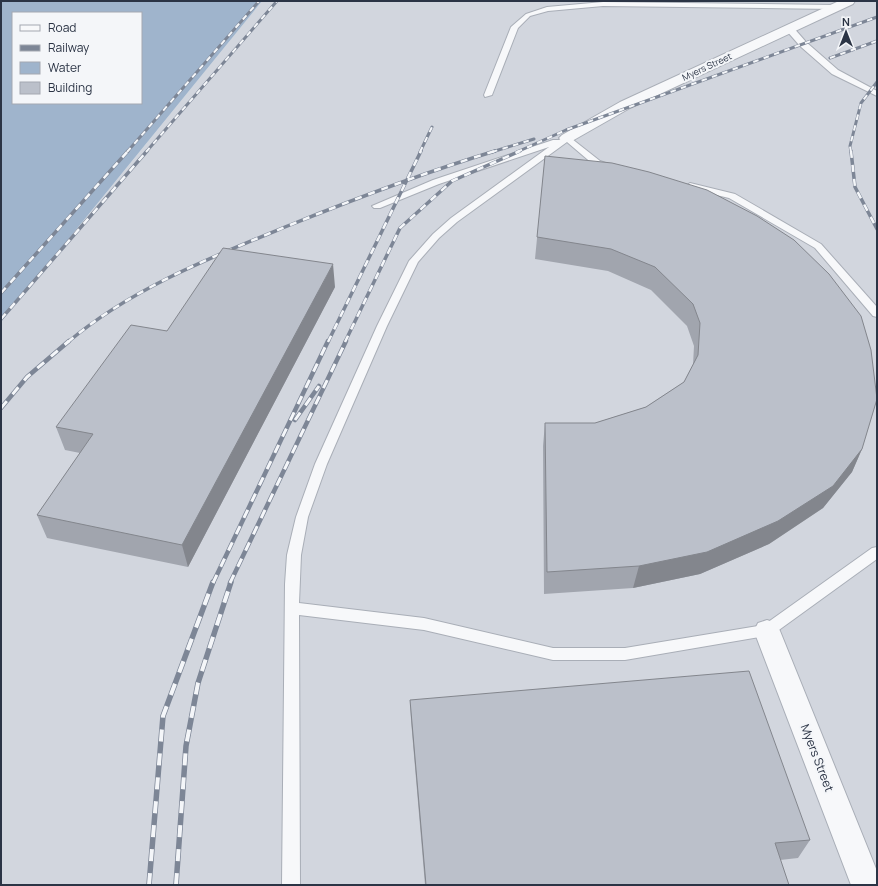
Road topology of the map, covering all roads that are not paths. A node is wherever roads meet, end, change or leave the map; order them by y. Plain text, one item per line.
1 (849, 1) edge
2 (834, 7) junction
3 (789, 28) junction
4 (488, 94) dead end
5 (877, 94) edge
6 (567, 138) junction
7 (619, 169) edge
8 (679, 183) edge
9 (377, 206) dead end
10 (877, 314) edge
11 (877, 552) edge
12 (292, 608) junction
13 (767, 631) junction
14 (291, 885) edge
15 (867, 885) edge

1 - 2 street, Myers Street
2 - 3 street, Myers Street
2 - 4 lane
3 - 5 lane
3 - 6 street, Myers Street
6 - 7 lane
6 - 9 lane
6 - 12 lane
8 - 10 lane
11 - 13 lane
12 - 13 lane
12 - 14 lane
13 - 15 street, Myers Street

